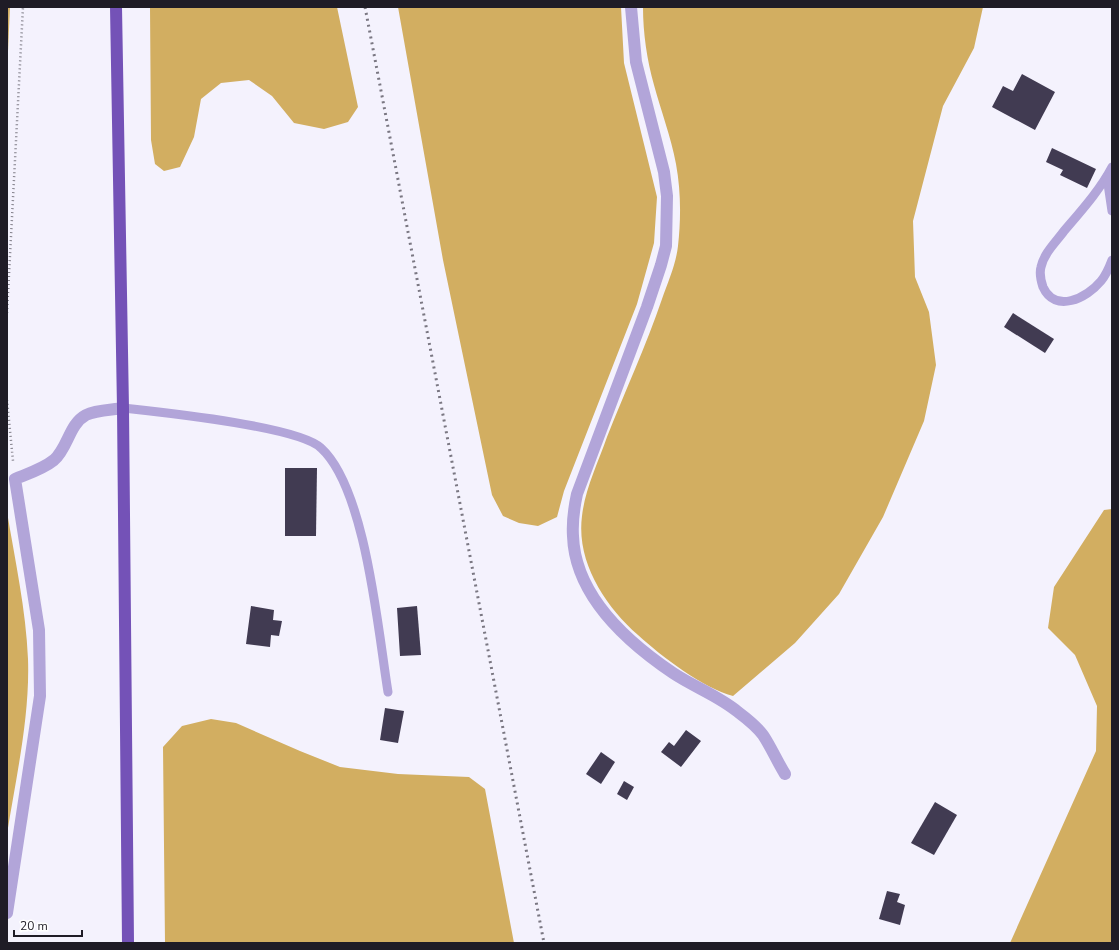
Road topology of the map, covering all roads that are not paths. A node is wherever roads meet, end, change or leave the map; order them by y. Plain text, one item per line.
1 (116, 7) edge
2 (631, 7) edge
3 (1112, 167) edge
4 (1107, 177) junction
5 (1112, 211) edge
6 (1112, 260) edge
7 (123, 408) junction
8 (388, 692) dead end
9 (785, 774) dead end
10 (7, 914) edge
11 (128, 943) edge

1 - 7 highway
2 - 9 street
3 - 4 lane
4 - 5 lane
4 - 6 lane
7 - 8 lane
7 - 10 street
7 - 11 highway

